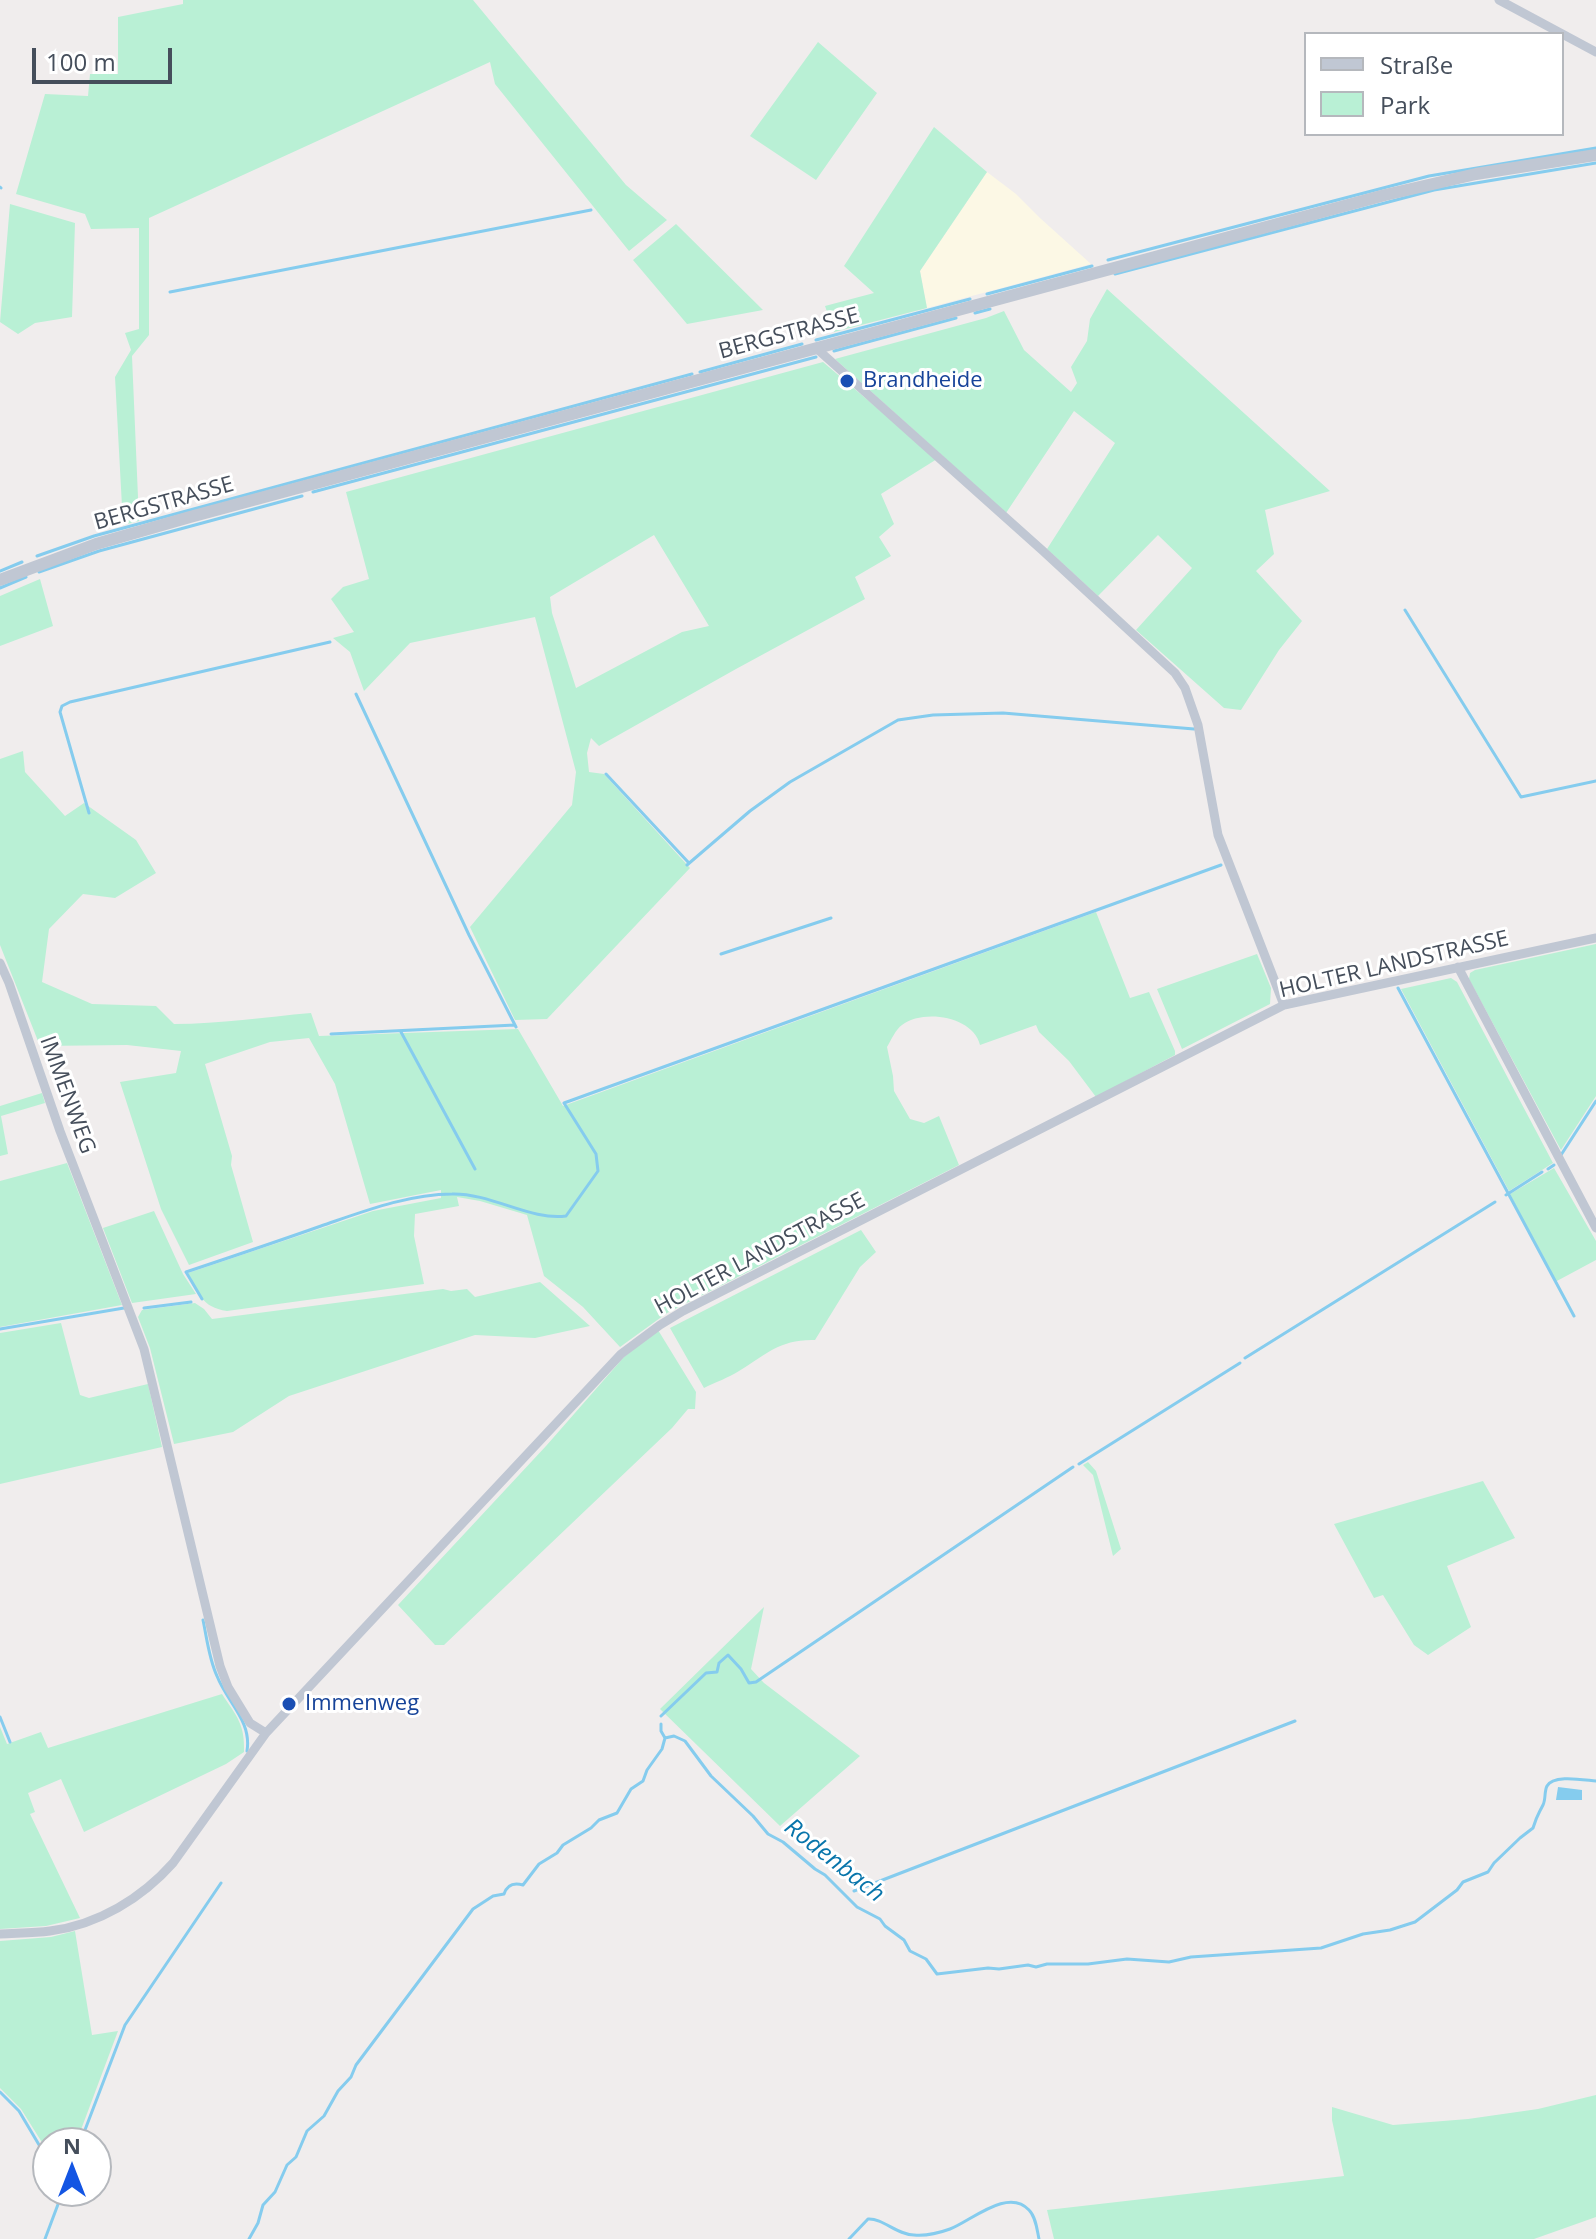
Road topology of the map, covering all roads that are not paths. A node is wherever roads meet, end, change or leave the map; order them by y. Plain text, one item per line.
1 (1499, 0) edge
2 (1559, 32) edge
3 (1564, 35) edge
4 (1596, 52) edge
5 (1596, 155) edge
6 (816, 348) junction
7 (0, 580) edge
8 (1596, 938) edge
9 (0, 963) edge
10 (1458, 967) junction
11 (1284, 1005) junction
12 (1596, 1228) edge
13 (266, 1733) junction
14 (0, 1934) edge

1 - 2 street
3 - 4 street
5 - 6 street, BERGSTRASSE
6 - 7 street, BERGSTRASSE
6 - 11 street
8 - 10 street, HOLTER LANDSTRASSE
9 - 13 street, IMMENWEG
10 - 11 street, HOLTER LANDSTRASSE
10 - 12 street
11 - 13 street, HOLTER LANDSTRASSE
13 - 14 street, HOLTER LANDSTRASSE

